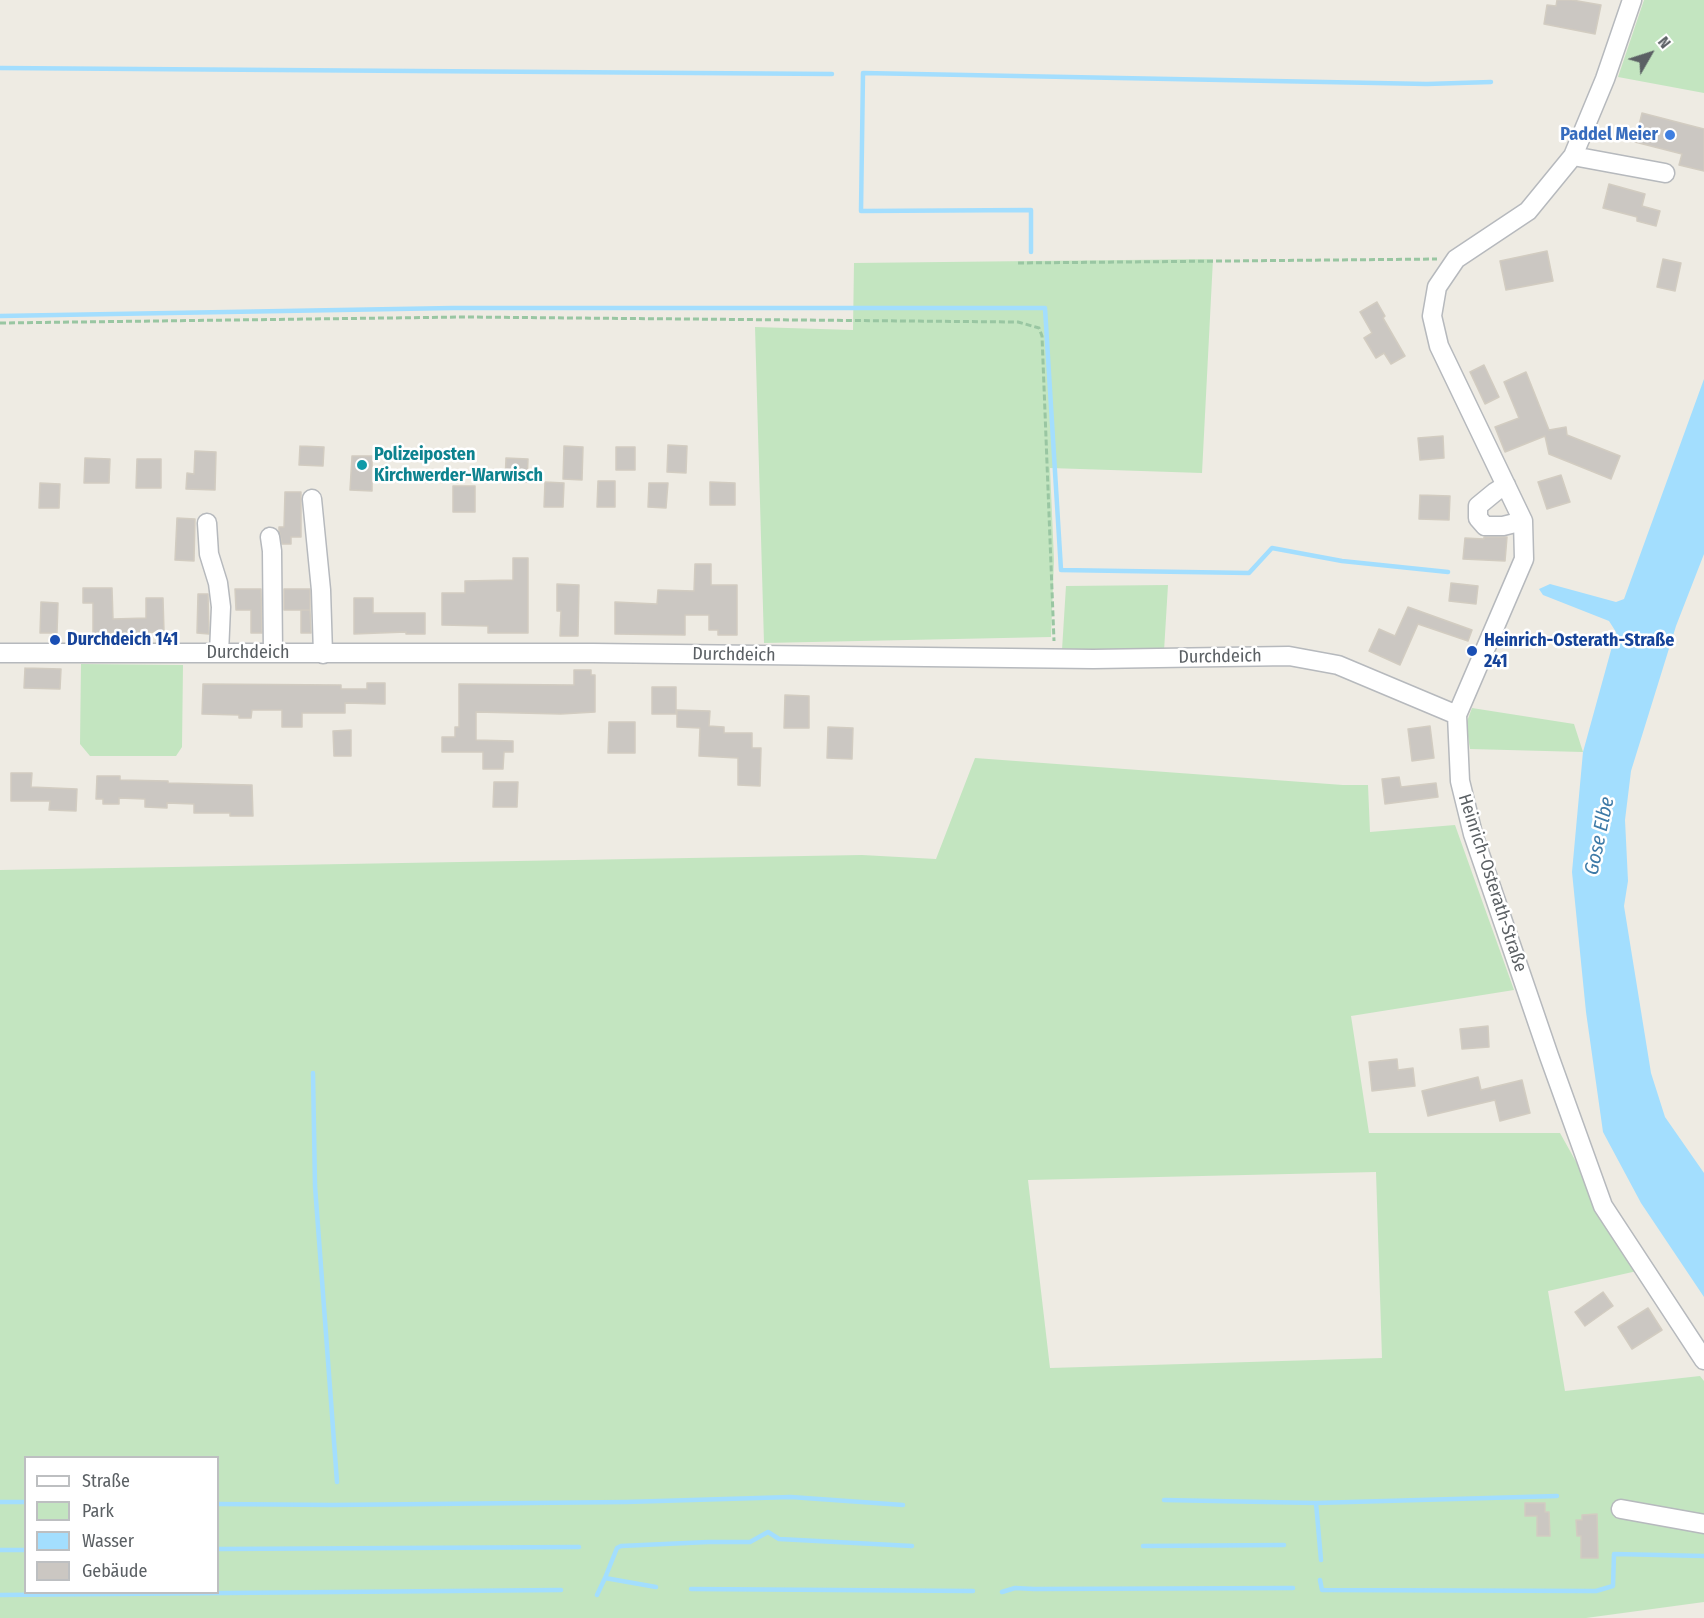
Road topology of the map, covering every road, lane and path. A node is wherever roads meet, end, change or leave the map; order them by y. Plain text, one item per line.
1 (1632, 0) edge
2 (1573, 156) junction
3 (1665, 173) dead end
4 (1456, 259) junction
5 (1017, 263) dead end
6 (0, 323) edge
7 (1506, 485) junction
8 (312, 499) dead end
9 (1524, 522) junction
10 (207, 523) dead end
11 (270, 537) dead end
12 (0, 653) edge
13 (219, 653) junction
14 (273, 653) junction
15 (323, 654) junction
16 (1055, 658) junction
17 (1456, 715) junction
18 (1704, 1360) edge
19 (1621, 1509) dead end
20 (1704, 1524) edge

1 - 2 street, Heinrich-Osterath-Straße
2 - 3 street
2 - 4 street, Heinrich-Osterath-Straße
4 - 5 path
4 - 7 street, Heinrich-Osterath-Straße
6 - 16 path
7 - 9 street, Heinrich-Osterath-Straße
7 - 9 street
8 - 15 street
9 - 17 street, Heinrich-Osterath-Straße
10 - 13 street
11 - 14 street
12 - 13 street, Durchdeich
13 - 14 street, Durchdeich
14 - 15 street, Durchdeich
15 - 16 street, Durchdeich
16 - 17 street, Durchdeich
17 - 18 street, Heinrich-Osterath-Straße
19 - 20 street

